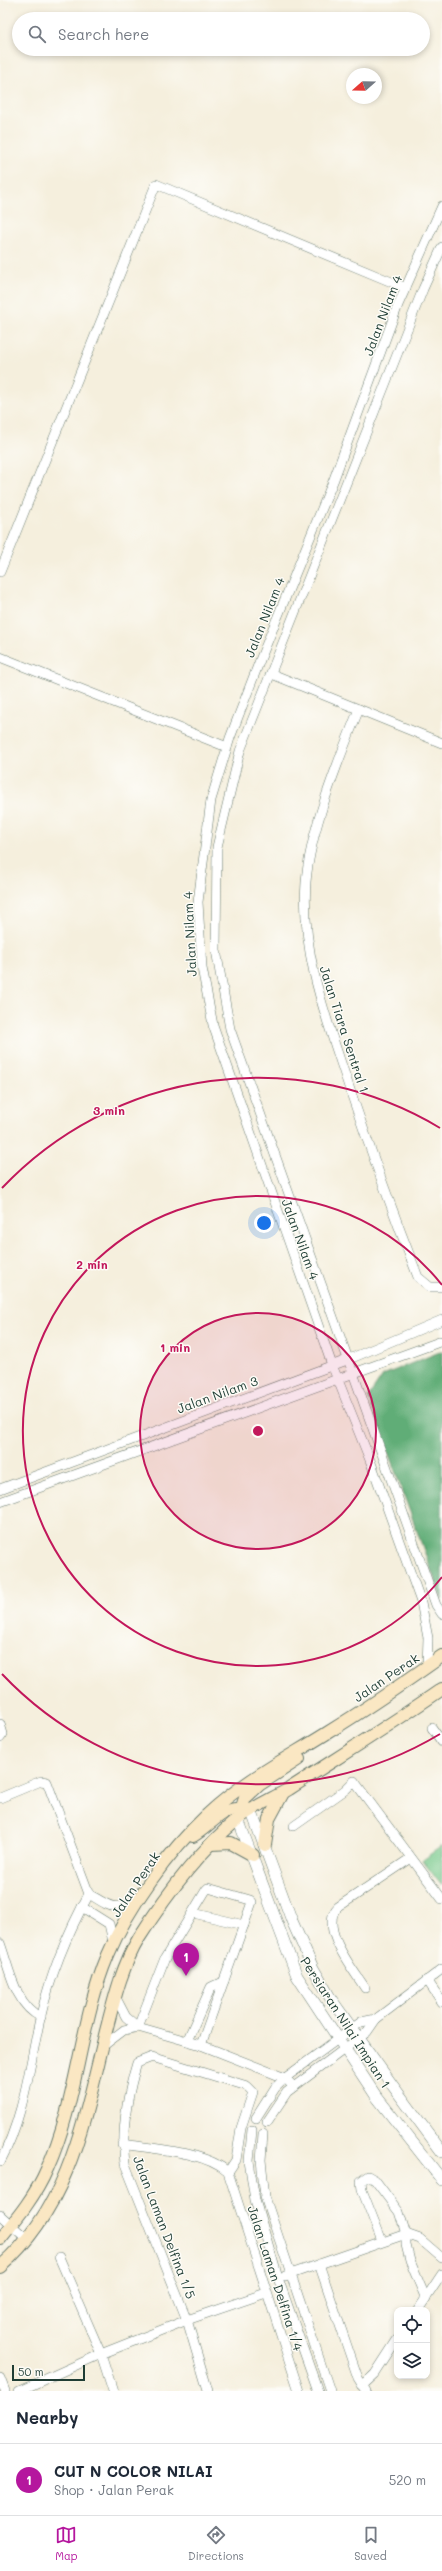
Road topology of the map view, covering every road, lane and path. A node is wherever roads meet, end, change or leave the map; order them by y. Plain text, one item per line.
1 (442, 206) edge
2 (442, 247) edge
3 (406, 288) junction
4 (0, 572) edge
5 (0, 657) edge
6 (272, 674) junction
7 (359, 710) junction
8 (442, 743) edge
9 (227, 747) junction
10 (442, 1287) edge
11 (442, 1320) edge
12 (442, 1341) edge
13 (347, 1360) junction
14 (332, 1365) junction
15 (352, 1374) junction
16 (338, 1379) junction
17 (0, 1489) edge
18 (0, 1502) edge
19 (442, 1614) edge
20 (442, 1656) edge
21 (426, 1667) junction
22 (442, 1689) edge
23 (0, 1724) edge
24 (432, 1728) dead end
25 (327, 1733) junction
26 (0, 1738) edge
27 (442, 1742) edge
28 (283, 1793) junction
29 (0, 1798) edge
30 (244, 1812) junction
31 (294, 1826) dead end
32 (184, 1841) junction
33 (212, 1844) junction
34 (265, 1845) junction
35 (253, 1855) junction
36 (411, 1858) junction
37 (89, 1894) junction
38 (141, 1897) junction
39 (442, 1899) edge
40 (82, 1907) junction
41 (193, 1913) junction
42 (244, 1925) junction
43 (113, 1942) junction
44 (0, 1943) edge
45 (442, 1969) edge
46 (427, 1980) junction
47 (224, 1981) junction
48 (365, 1988) dead end
49 (115, 1996) junction
50 (442, 2002) edge
51 (41, 2017) junction
52 (376, 2019) junction
53 (138, 2027) junction
54 (352, 2028) junction
55 (359, 2038) junction
56 (338, 2039) junction
57 (187, 2041) junction
58 (103, 2046) junction
59 (201, 2046) junction
60 (345, 2048) junction
61 (285, 2078) junction
62 (293, 2086) junction
63 (256, 2118) dead end
64 (267, 2122) dead end
65 (252, 2130) dead end
66 (263, 2134) dead end
67 (122, 2144) junction
68 (442, 2152) edge
69 (0, 2162) edge
70 (228, 2172) junction
71 (442, 2180) edge
72 (0, 2215) edge
73 (12, 2225) junction
74 (406, 2234) junction
75 (0, 2239) edge
76 (27, 2239) junction
77 (382, 2241) junction
78 (59, 2257) dead end
79 (442, 2258) edge
80 (319, 2264) junction
81 (0, 2267) edge
82 (289, 2274) junction
83 (442, 2274) edge
84 (278, 2278) junction
85 (266, 2293) junction
86 (426, 2299) junction
87 (420, 2307) edge
88 (187, 2320) junction
89 (395, 2343) edge
90 (100, 2354) junction
91 (0, 2378) edge
92 (364, 2388) edge
93 (5, 2391) edge
94 (20, 2391) edge
95 (113, 2391) edge
96 (208, 2391) edge
97 (299, 2391) edge
98 (318, 2391) edge
99 (330, 2391) edge

1 - 3 street, Jalan Nilam 4
2 - 6 street, Jalan Nilam 4
3 - 4 street
3 - 9 street, Jalan Nilam 4
5 - 9 street
6 - 7 street
6 - 13 street, Jalan Nilam 4
7 - 8 street
7 - 10 street, Jalan Tiara Sentral 1
9 - 14 street, Jalan Nilam 4
11 - 13 street, Jalan Nilam 3
12 - 15 street, Jalan Nilam 3
13 - 14 street, Jalan Nilam 3
13 - 15 street, Jalan Nilam 4
14 - 16 street, Jalan Nilam 4
14 - 17 street, Jalan Nilam 3
15 - 16 street, Jalan Nilam 3
15 - 19 street, Jalan Nilam 4
16 - 18 street, Jalan Nilam 3
16 - 21 street, Jalan Nilam 4
20 - 21 main road, Jalan Perak
21 - 25 main road, Jalan Perak
22 - 28 main road
23 - 26 street
24 - 27 street
25 - 30 main road
25 - 32 main road, Jalan Perak
28 - 30 main road
28 - 34 main road
29 - 37 street
30 - 32 main road
30 - 33 main road
30 - 34 street, Persiaran Nilai Impian 1
30 - 35 street, Persiaran Nilai Impian 1
31 - 36 street
32 - 38 main road, Jalan Perak
33 - 35 main road
33 - 49 main road
34 - 54 street, Persiaran Nilai Impian 1
35 - 56 street, Persiaran Nilai Impian 1
36 - 39 street
36 - 48 street
37 - 38 street
37 - 40 street
38 - 43 main road, Jalan Perak
40 - 43 street
40 - 51 street
41 - 42 street
41 - 42 street
41 - 53 street
42 - 47 street
43 - 73 main road, Jalan Perak
44 - 51 street
45 - 46 street
46 - 50 street
46 - 52 street
47 - 57 street
47 - 59 street
49 - 53 street
49 - 58 main road
51 - 69 street
52 - 54 street
52 - 55 street
53 - 57 street
53 - 58 street
54 - 55 street, Persiaran Nilai Impian 1
54 - 56 street
55 - 60 street
55 - 68 street, Persiaran Nilai Impian 1
56 - 60 street, Persiaran Nilai Impian 1
56 - 61 street
57 - 59 street
58 - 76 main road
59 - 61 street
60 - 62 street
60 - 71 street, Persiaran Nilai Impian 1
61 - 62 street
61 - 63 street
62 - 64 street
65 - 84 street
66 - 82 street
67 - 70 street
67 - 70 street, Jalan Laman Delfina 1/5
67 - 88 street, Jalan Laman Delfina 1/5
70 - 85 street, Jalan Laman Delfina 1/4
72 - 73 street
73 - 75 main road, Jalan Perak
73 - 76 street
74 - 77 street
74 - 77 street
74 - 79 street
74 - 86 street
76 - 81 main road
77 - 80 street
78 - 90 street
80 - 82 street
80 - 92 street
82 - 84 street
82 - 99 street
83 - 86 street
84 - 98 street
85 - 88 street
85 - 97 street, Jalan Laman Delfina 1/4
86 - 87 street
88 - 90 street
88 - 96 street, Jalan Laman Delfina 1/5
89 - 92 street
90 - 94 street
90 - 95 street
91 - 93 street

